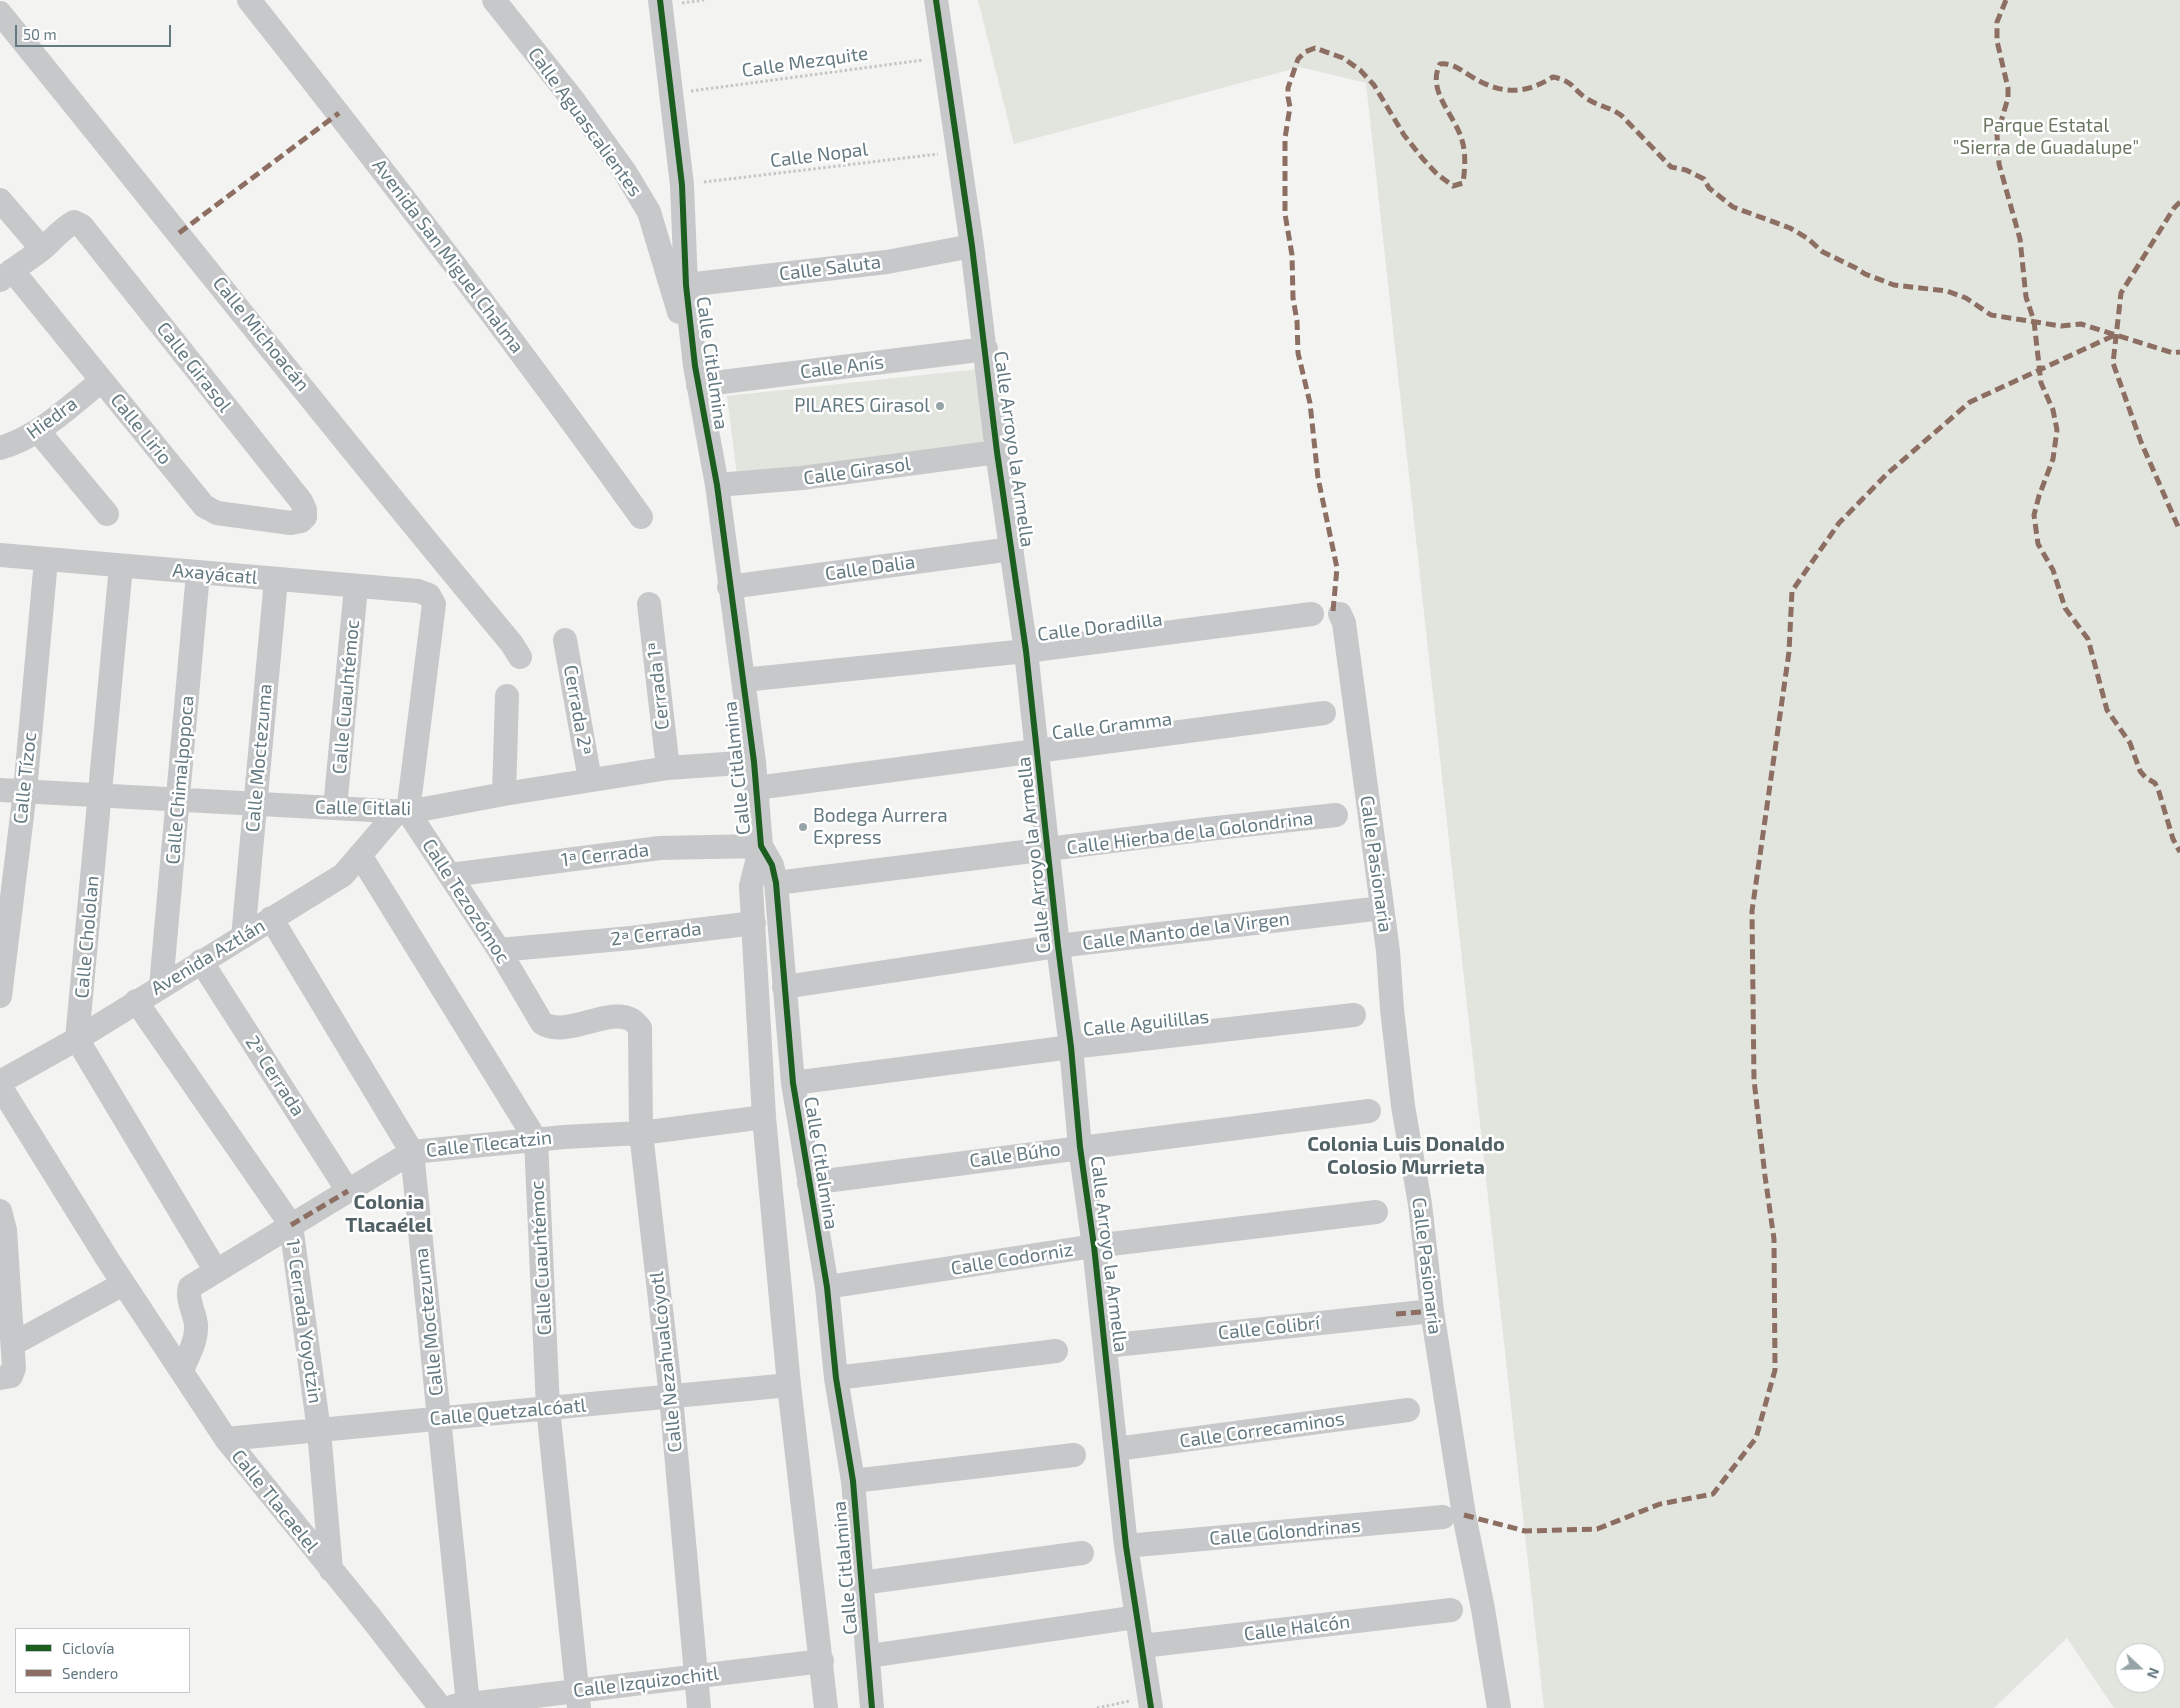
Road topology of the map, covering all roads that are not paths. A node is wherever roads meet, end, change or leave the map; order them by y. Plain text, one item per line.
1 (249, 0) edge
2 (494, 0) edge
3 (660, 0) edge
4 (936, 0) edge
5 (0, 13) edge
6 (0, 200) edge
7 (972, 246) junction
8 (42, 249) junction
9 (6, 275) edge
10 (686, 285) junction
11 (986, 349) junction
12 (697, 376) junction
13 (101, 381) junction
14 (38, 431) junction
15 (0, 448) edge
16 (997, 452) junction
17 (716, 485) junction
18 (107, 514) dead end
19 (305, 517) joint
20 (641, 517) dead end
21 (1012, 549) junction
22 (0, 556) edge
23 (46, 560) junction
24 (120, 566) junction
25 (198, 573) junction
26 (276, 580) junction
27 (356, 587) junction
28 (729, 587) junction
29 (649, 604) dead end
30 (1312, 614) dead end
31 (1340, 614) dead end
32 (565, 640) dead end
33 (1026, 652) junction
34 (520, 657) dead end
35 (743, 680) junction
36 (507, 696) dead end
37 (1324, 713) dead end
38 (1037, 751) junction
39 (754, 762) junction
40 (668, 768) junction
41 (590, 780) junction
42 (756, 788) junction
43 (0, 790) edge
44 (25, 791) junction
45 (504, 794) junction
46 (100, 795) junction
47 (178, 800) junction
48 (255, 804) junction
49 (336, 808) junction
50 (403, 812) junction
51 (1336, 815) dead end
52 (760, 846) junction
53 (1047, 850) junction
54 (360, 855) junction
55 (450, 875) junction
56 (776, 883) junction
57 (1382, 908) junction
58 (271, 918) junction
59 (754, 923) junction
60 (243, 937) junction
61 (1058, 946) junction
62 (499, 950) junction
63 (201, 961) junction
64 (161, 986) junction
65 (784, 987) junction
66 (0, 996) edge
67 (136, 1001) junction
68 (1354, 1015) dead end
69 (631, 1019) joint
70 (78, 1039) junction
71 (1072, 1047) junction
72 (0, 1082) edge
73 (793, 1083) junction
74 (4, 1101) edge
75 (1369, 1110) dead end
76 (764, 1117) junction
77 (641, 1133) junction
78 (536, 1140) junction
79 (1080, 1146) junction
80 (412, 1152) junction
81 (809, 1183) junction
82 (348, 1191) junction
83 (0, 1211) edge
84 (1376, 1212) dead end
85 (291, 1225) junction
86 (1094, 1246) junction
87 (216, 1272) junction
88 (123, 1284) junction
89 (827, 1287) junction
90 (1432, 1311) junction
91 (13, 1344) junction
92 (1106, 1346) junction
93 (1056, 1351) dead end
94 (182, 1370) junction
95 (0, 1378) edge
96 (836, 1378) junction
97 (789, 1385) junction
98 (671, 1397) junction
99 (548, 1408) junction
100 (1408, 1410) dead end
101 (439, 1419) junction
102 (319, 1430) junction
103 (226, 1439) junction
104 (1116, 1450) junction
105 (1074, 1454) dead end
106 (853, 1482) junction
107 (1442, 1517) dead end
108 (1126, 1546) junction
109 (1082, 1554) dead end
110 (331, 1570) junction
111 (861, 1583) junction
112 (1451, 1610) dead end
113 (1137, 1617) junction
114 (1142, 1646) junction
115 (868, 1656) junction
116 (822, 1661) junction
117 (696, 1676) junction
118 (578, 1699) edge
119 (1150, 1703) edge
120 (468, 1704) junction
121 (440, 1708) edge
122 (699, 1708) edge
123 (826, 1708) edge
124 (872, 1708) edge
125 (1499, 1708) edge

1 - 20 street, Avenida San Miguel Chalma
2 - 12 street, Calle Aguascalientes
3 - 10 street, Calle Citlalmina
4 - 7 street, Calle Arroyo la Armella
5 - 34 street, Calle Michoacán
6 - 8 street
7 - 10 street, Calle Saluta
7 - 11 street, Calle Arroyo la Armella
8 - 9 street
8 - 19 street, Calle Girasol
9 - 13 street, Calle Lirio
10 - 12 street, Calle Citlalmina
11 - 12 street, Calle Anís
11 - 16 street, Calle Arroyo la Armella
12 - 17 street, Calle Citlalmina
13 - 14 street, Hiedra
13 - 19 street, Calle Lirio
14 - 15 street, Hiedra
14 - 18 street
16 - 17 street, Calle Girasol
16 - 21 street, Calle Arroyo la Armella
17 - 28 street, Calle Citlalmina
21 - 28 street, Calle Dalia
21 - 33 street, Calle Arroyo la Armella
22 - 23 street, Axayácatl
23 - 24 street, Axayácatl
23 - 44 street, Calle Tízoc
24 - 25 street, Axayácatl
24 - 46 street, Calle Chololan
25 - 26 street, Axayácatl
25 - 47 street, Calle Chimalpopoca
26 - 27 street, Axayácatl
26 - 48 street, Calle Moctezuma
27 - 49 street, Calle Cuauhtémoc
27 - 50 street, Axayácatl
28 - 35 street, Calle Citlalmina
29 - 40 street, Cerrada 1ª
30 - 33 street, Calle Doradilla
31 - 57 street, Calle Pasionaria
32 - 41 street, Cerrada 2ª
33 - 35 street, Calle Doradilla
33 - 38 street, Calle Arroyo la Armella
35 - 39 street, Calle Citlalmina
36 - 45 street
37 - 38 street, Calle Gramma
38 - 42 street, Calle Gramma
38 - 53 street, Calle Arroyo la Armella
39 - 40 street, Calle Citlali
39 - 42 street, Calle Citlalmina
40 - 41 street, Calle Citlali
41 - 45 street, Calle Citlali
42 - 52 street, Calle Citlalmina
43 - 44 street, Calle Citlali
44 - 46 street, Calle Citlali
44 - 66 street, Calle Tízoc
45 - 50 street, Calle Citlali
46 - 47 street, Calle Citlali
46 - 70 street, Calle Chololan
47 - 48 street, Calle Citlali
47 - 64 street, Calle Chimalpopoca
48 - 49 street, Calle Citlali
48 - 60 street, Calle Moctezuma
49 - 50 street, Calle Citlali
50 - 54 street, Avenida Aztlán
50 - 55 street, Calle Tezozómoc
51 - 53 street, Calle Hierba de la Golondrina
52 - 55 street, 1ª Cerrada
52 - 56 street, Calle Citlalmina
52 - 59 street
53 - 56 street, Calle Hierba de la Golondrina
53 - 61 street, Calle Arroyo la Armella
54 - 58 street, Avenida Aztlán
54 - 78 street, Calle Cuauhtémoc
55 - 62 street, Calle Tezozómoc
56 - 65 street, Calle Citlalmina
57 - 61 street, Calle Manto de la Virgen
57 - 90 street, Calle Pasionaria
58 - 60 street, Avenida Aztlán
58 - 80 street, Calle Moctezuma
59 - 62 street, 2ª Cerrada
59 - 76 street
60 - 63 street, Avenida Aztlán
61 - 65 street, Calle Manto de la Virgen
61 - 71 street, Calle Arroyo la Armella
62 - 69 street, Calle Tezozómoc
63 - 64 street, Avenida Aztlán
63 - 82 street, 2ª Cerrada
64 - 67 street, Avenida Aztlán
65 - 73 street, Calle Citlalmina
67 - 70 street, Avenida Aztlán
67 - 85 street, 1ª Cerrada Yoyotzin
68 - 71 street, Calle Aguilillas
69 - 77 street, Calle Nezahualcóyotl
70 - 72 street, Avenida Aztlán
70 - 87 street
71 - 73 street, Calle Aguilillas
71 - 79 street, Calle Arroyo la Armella
73 - 81 street, Calle Citlalmina
74 - 88 street, Calle Tlacaelel
75 - 79 street, Calle Búho
76 - 77 street, Calle Tlecatzin
76 - 97 street
77 - 78 street, Calle Tlecatzin
77 - 98 street, Calle Nezahualcóyotl
78 - 80 street, Calle Tlecatzin
78 - 99 street, Calle Cuauhtémoc
79 - 81 street, Calle Búho
79 - 86 street, Calle Arroyo la Armella
80 - 82 street, Calle Tlecatzin
80 - 101 street, Calle Moctezuma
81 - 89 street, Calle Citlalmina
82 - 85 street, Calle Tlecatzin
83 - 91 street
84 - 86 street, Calle Codorniz
85 - 87 street, Calle Tlecatzin
85 - 102 street, 1ª Cerrada Yoyotzin
86 - 89 street, Calle Codorniz
86 - 92 street, Calle Arroyo la Armella
87 - 94 street, Calle Tlecatzin
88 - 91 street
88 - 94 street, Calle Tlacaelel
89 - 96 street, Calle Citlalmina
90 - 92 street, Calle Colibrí
90 - 125 street, Calle Pasionaria
91 - 95 street
92 - 104 street, Calle Arroyo la Armella
93 - 96 street
94 - 103 street, Calle Tlacaelel
96 - 106 street, Calle Citlalmina
97 - 98 street, Calle Quetzalcóatl
97 - 116 street
98 - 99 street, Calle Quetzalcóatl
98 - 117 street, Calle Nezahualcóyotl
99 - 101 street, Calle Quetzalcóatl
99 - 118 street, Calle Cuauhtémoc
100 - 104 street, Calle Correcaminos
101 - 102 street, Calle Quetzalcóatl
101 - 120 street, Calle Moctezuma
102 - 103 street, Calle Quetzalcóatl
102 - 110 street, 1ª Cerrada Yoyotzin
103 - 110 street, Calle Tlacaelel
104 - 108 street, Calle Arroyo la Armella
105 - 106 street
106 - 111 street, Calle Citlalmina
107 - 108 street, Calle Golondrinas
108 - 113 street, Calle Arroyo la Armella
109 - 111 street
110 - 121 street, Calle Tlacaelel
111 - 115 street, Calle Citlalmina
112 - 114 street, Calle Halcón
113 - 114 street, Calle Arroyo la Armella
113 - 115 street
114 - 119 street, Calle Arroyo la Armella
115 - 124 street, Calle Citlalmina
116 - 117 street, Calle Izquizochitl
116 - 123 street
117 - 118 street, Calle Izquizochitl
117 - 122 street, Calle Nezahualcóyotl
118 - 120 street, Calle Izquizochitl
120 - 121 street, Calle Izquizochitl

